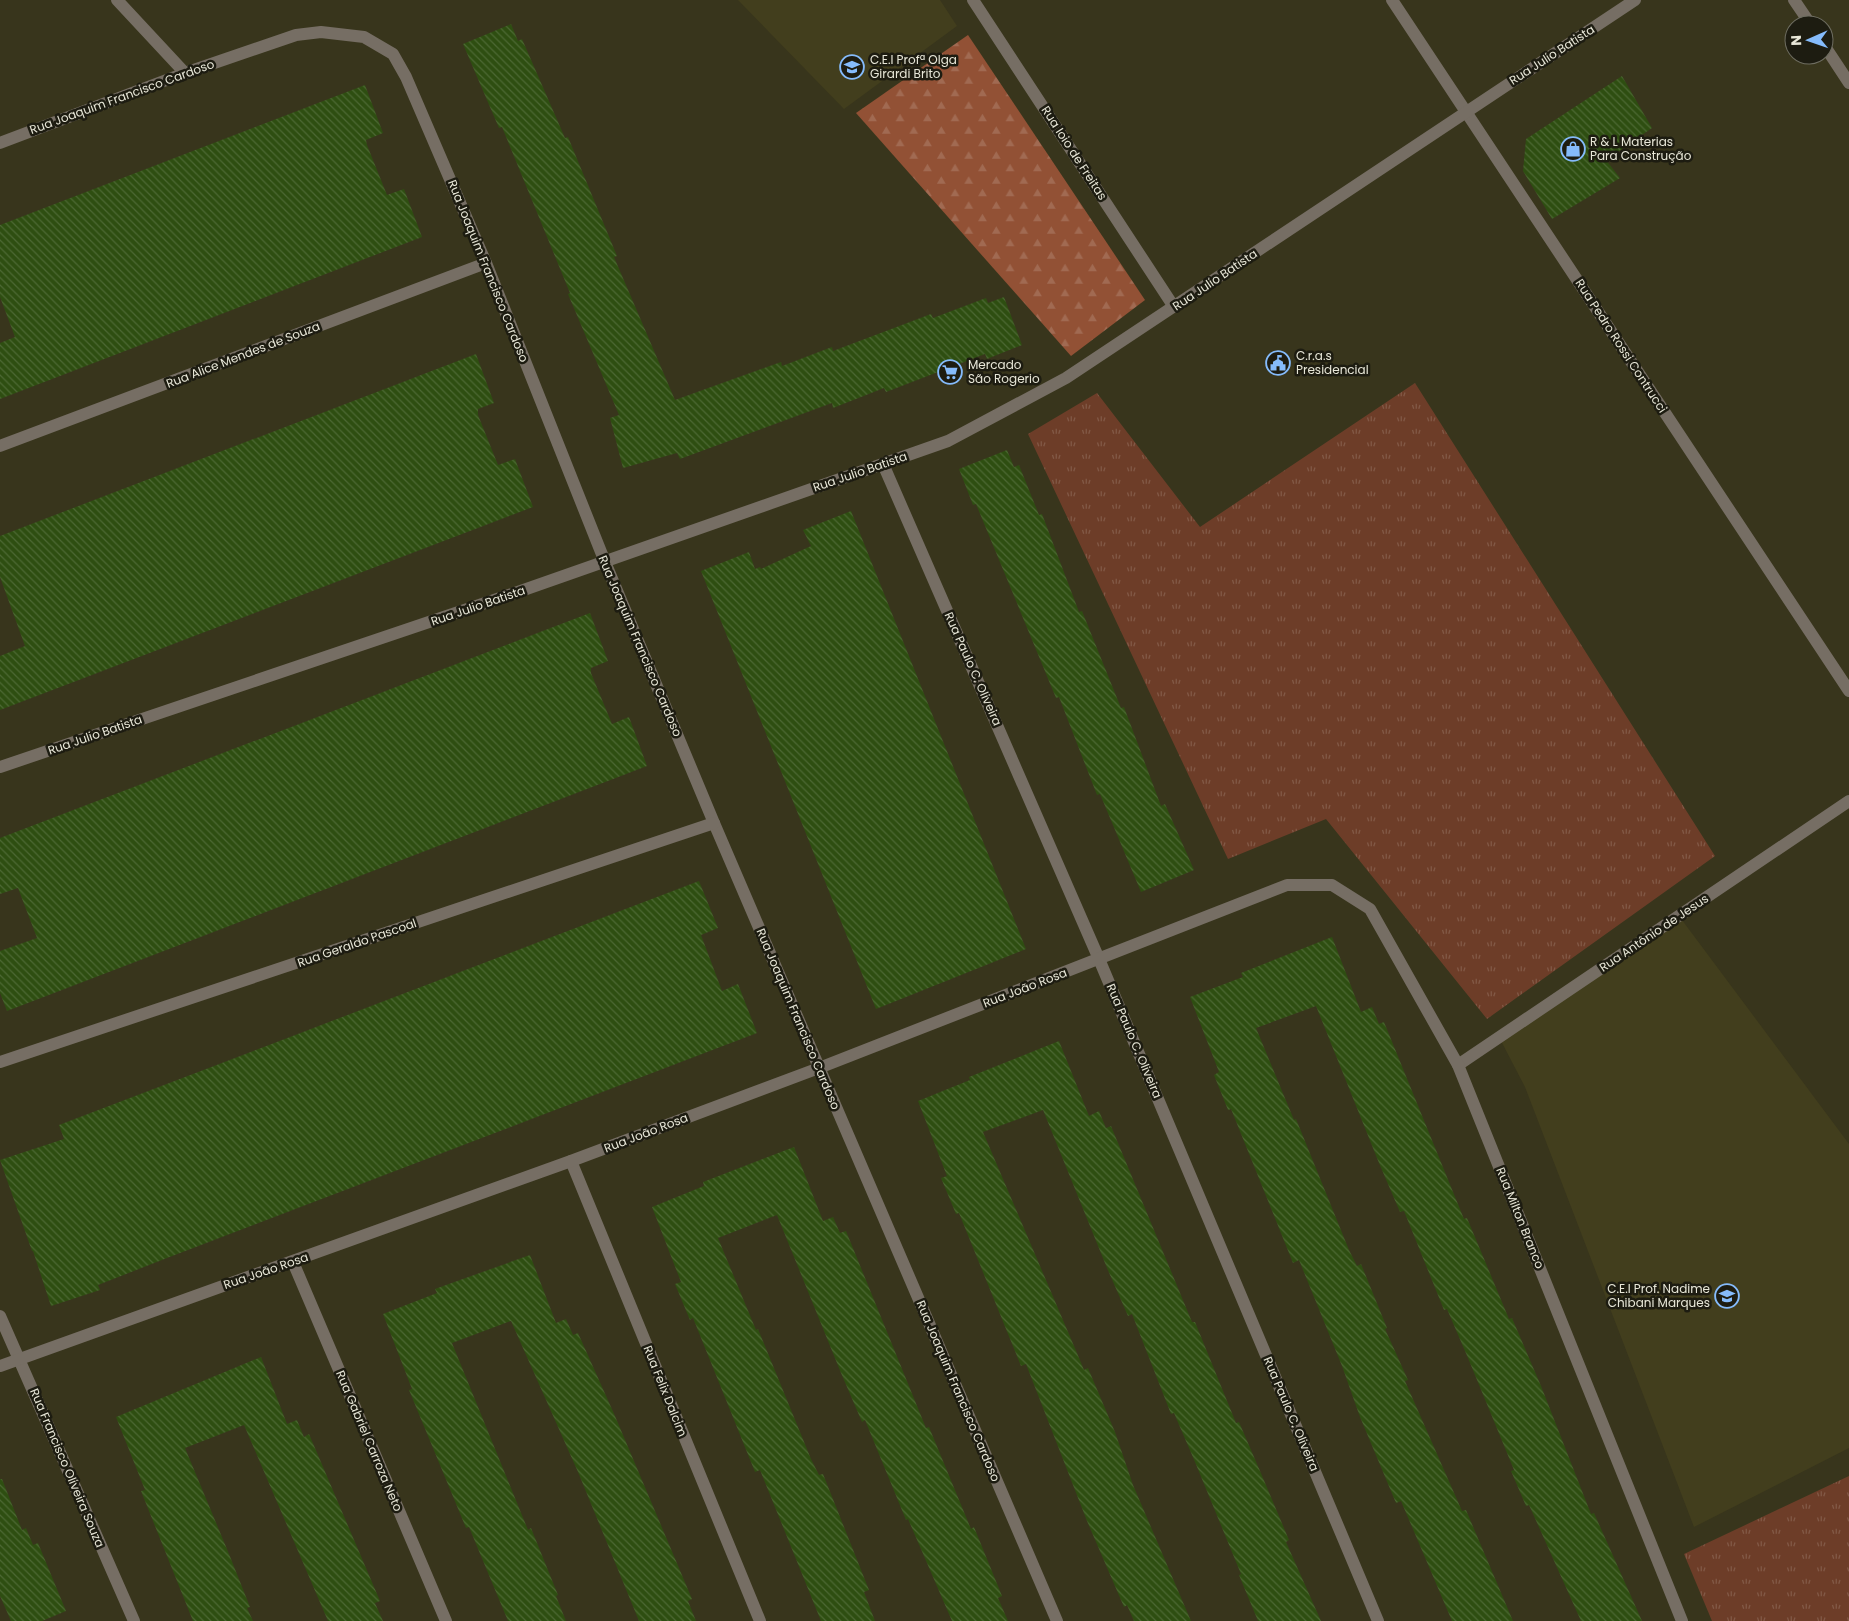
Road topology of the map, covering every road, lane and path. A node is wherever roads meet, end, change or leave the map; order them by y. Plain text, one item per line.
1 (117, 0) edge
2 (973, 0) edge
3 (1392, 0) edge
4 (1635, 0) edge
5 (1794, 0) edge
6 (1804, 15) edge
7 (1834, 60) edge
8 (186, 73) junction
9 (1849, 83) edge
10 (1466, 111) junction
11 (0, 143) edge
12 (486, 263) junction
13 (1174, 307) junction
14 (0, 446) edge
15 (883, 464) junction
16 (605, 562) junction
17 (1849, 691) edge
18 (0, 767) edge
19 (1849, 801) edge
20 (714, 823) junction
21 (1287, 885) joint
22 (1100, 959) junction
23 (0, 1062) edge
24 (1458, 1065) junction
25 (819, 1068) junction
26 (571, 1161) junction
27 (293, 1262) junction
28 (0, 1316) edge
29 (19, 1357) junction
30 (0, 1366) edge
31 (134, 1621) edge
32 (446, 1621) edge
33 (760, 1621) edge
34 (1057, 1621) edge
35 (1378, 1621) edge
36 (1682, 1621) edge

1 - 8 street
2 - 13 street, Rua Ioio de Freitas
3 - 10 street, Rua Pedro Rossi Contrucci
4 - 10 street, Rua Julio Batista
5 - 6 street
7 - 9 street
8 - 11 street, Rua Joaquim Francisco Cardoso
8 - 12 street, Rua Joaquim Francisco Cardoso
10 - 13 street, Rua Julio Batista
10 - 17 street, Rua Pedro Rossi Contrucci
12 - 14 street, Rua Alice Mendes de Souza
12 - 16 street, Rua Joaquim Francisco Cardoso
13 - 15 street, Rua Julio Batista
15 - 16 street, Rua Julio Batista
15 - 22 street, Rua Paulo C. Oliveira
16 - 18 street, Rua Julio Batista
16 - 20 street, Rua Joaquim Francisco Cardoso
19 - 24 street, Rua Antônio de Jesus
20 - 23 street, Rua Geraldo Pascoal
20 - 25 street, Rua Joaquim Francisco Cardoso
21 - 22 street, Rua João Rosa
21 - 24 street, Rua Milton Branco
22 - 25 street, Rua João Rosa
22 - 35 street, Rua Paulo C. Oliveira
24 - 36 street, Rua Milton Branco
25 - 26 street, Rua João Rosa
25 - 34 street, Rua Joaquim Francisco Cardoso
26 - 27 street, Rua João Rosa
26 - 33 street, Rua Felix Dalcim
27 - 29 street, Rua João Rosa
27 - 32 street, Rua Gabriel Carroza Neto
28 - 29 street, Rua Francisco Oliveira Souza
29 - 30 street, Rua João Rosa
29 - 31 street, Rua Francisco Oliveira Souza

